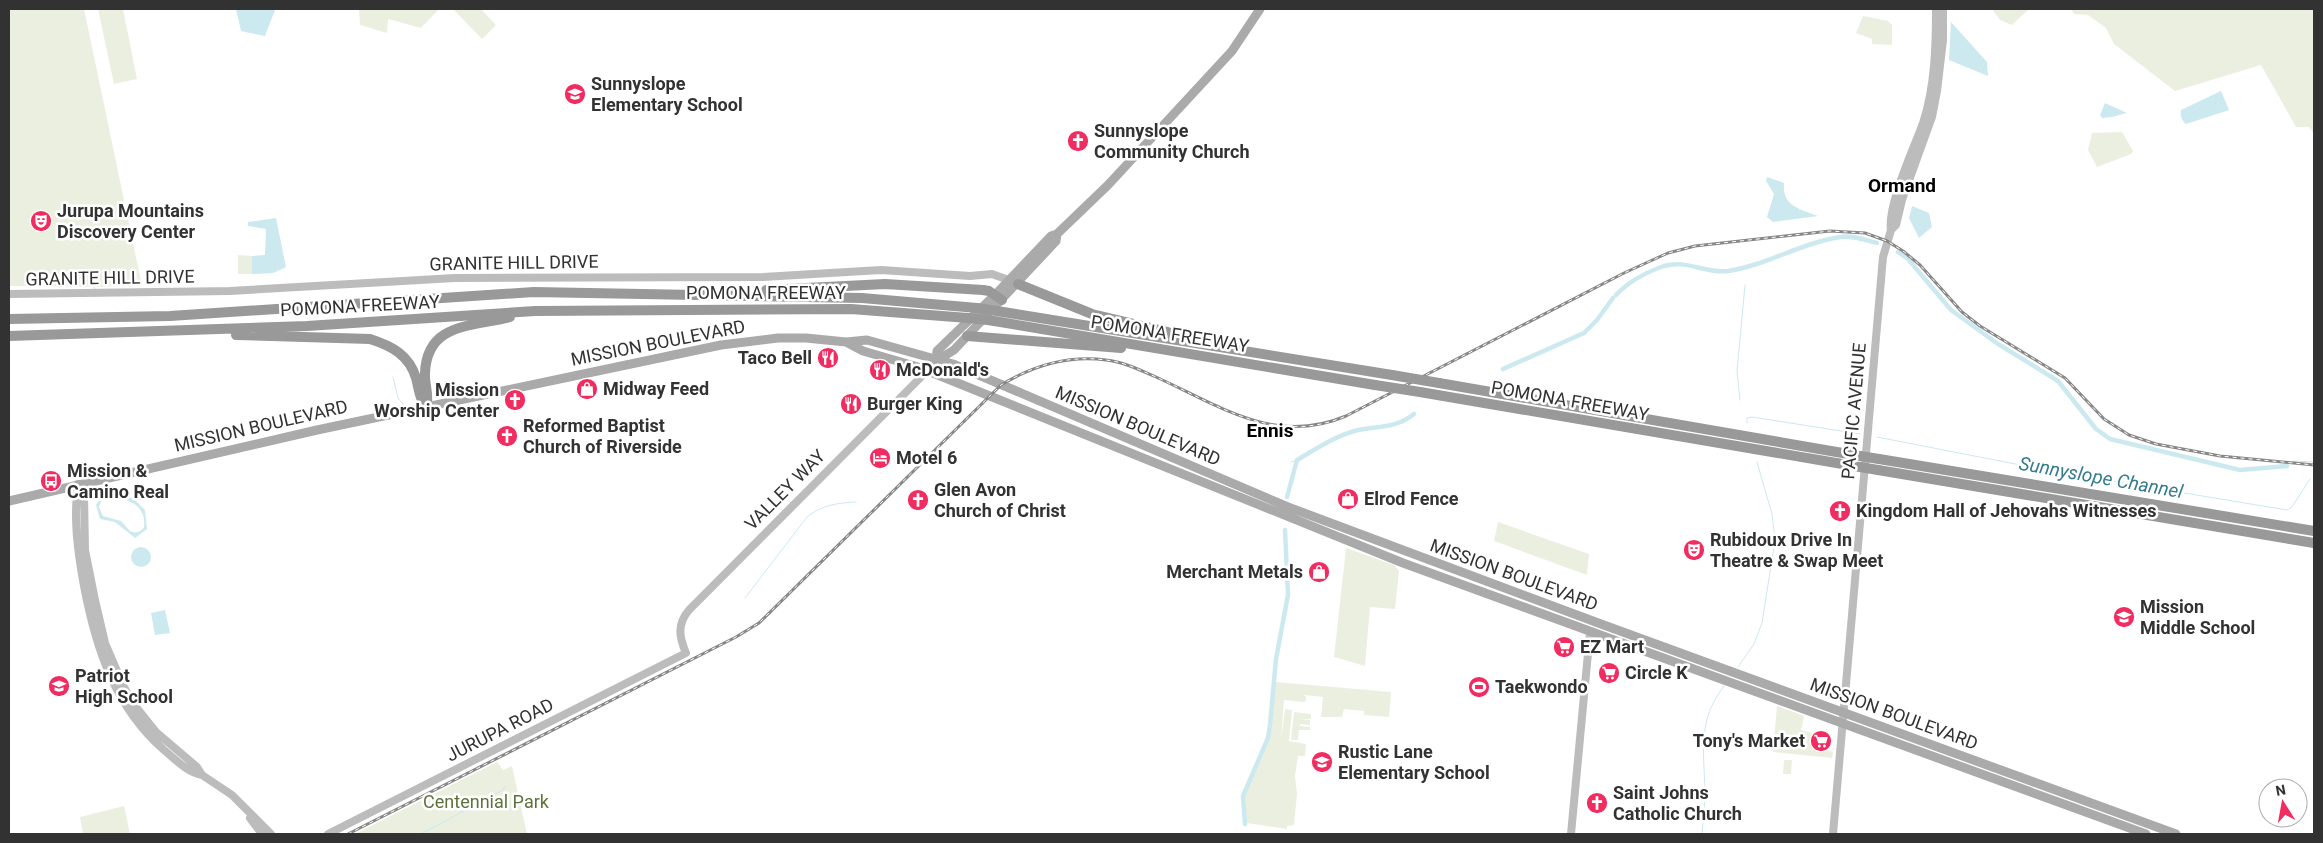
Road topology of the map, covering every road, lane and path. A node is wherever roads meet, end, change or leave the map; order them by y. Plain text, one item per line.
1 (1260, 9) edge
2 (1936, 9) edge
3 (1943, 9) edge
4 (1891, 230) junction
5 (1014, 282) junction
6 (9, 294) edge
7 (705, 294) junction
8 (999, 297) junction
9 (534, 311) junction
10 (11, 319) edge
11 (213, 329) junction
12 (9, 336) edge
13 (967, 336) junction
14 (846, 342) junction
15 (1207, 345) junction
16 (1201, 355) junction
17 (936, 361) junction
18 (927, 371) junction
19 (426, 408) junction
20 (78, 484) junction
21 (9, 501) edge
22 (1288, 507) junction
23 (1284, 516) junction
24 (2314, 531) edge
25 (2314, 543) edge
26 (81, 570) junction
27 (94, 600) junction
28 (1590, 632) junction
29 (686, 653) joint
30 (102, 657) junction
31 (120, 679) junction
32 (1844, 713) junction
33 (1843, 724) junction
34 (202, 774) junction
35 (243, 806) junction
36 (262, 834) edge
37 (271, 834) edge
38 (328, 834) edge
39 (1571, 834) edge
40 (1833, 834) edge
41 (2146, 834) edge
42 (2176, 834) edge

1 - 5 main road, VALLEY WAY
2 - 4 street
3 - 4 street
4 - 32 street, PACIFIC AVENUE
5 - 6 street, GRANITE HILL DRIVE
5 - 8 main road, VALLEY WAY
5 - 15 highway
7 - 8 highway
7 - 10 highway, POMONA FREEWAY
7 - 15 highway, POMONA FREEWAY, bridge
8 - 13 main road, VALLEY WAY
8 - 17 main road, VALLEY WAY
9 - 11 highway, POMONA FREEWAY
9 - 16 highway, POMONA FREEWAY, bridge
9 - 19 highway
11 - 12 highway, POMONA FREEWAY
11 - 19 highway
13 - 16 highway
13 - 17 main road, VALLEY WAY
14 - 17 main road, MISSION BOULEVARD
14 - 18 main road, MISSION BOULEVARD
14 - 19 main road, MISSION BOULEVARD
15 - 24 highway, POMONA FREEWAY, bridge
16 - 25 highway, POMONA FREEWAY, bridge
17 - 18 main road, VALLEY WAY
17 - 22 main road, MISSION BOULEVARD
18 - 23 main road, MISSION BOULEVARD
18 - 29 street, VALLEY WAY
19 - 20 main road, MISSION BOULEVARD
20 - 21 main road, MISSION BOULEVARD
20 - 26 street
20 - 27 street
22 - 23 main road
22 - 32 main road, MISSION BOULEVARD
23 - 28 main road, MISSION BOULEVARD
26 - 27 street
26 - 30 street
27 - 31 street
28 - 33 main road, MISSION BOULEVARD
28 - 39 street
29 - 38 street, JURUPA ROAD
30 - 31 street
30 - 34 street
31 - 34 street
32 - 33 street, PACIFIC AVENUE
32 - 42 main road, MISSION BOULEVARD
33 - 40 street, PACIFIC AVENUE
33 - 41 main road, MISSION BOULEVARD
34 - 35 street
35 - 36 street
35 - 37 street

